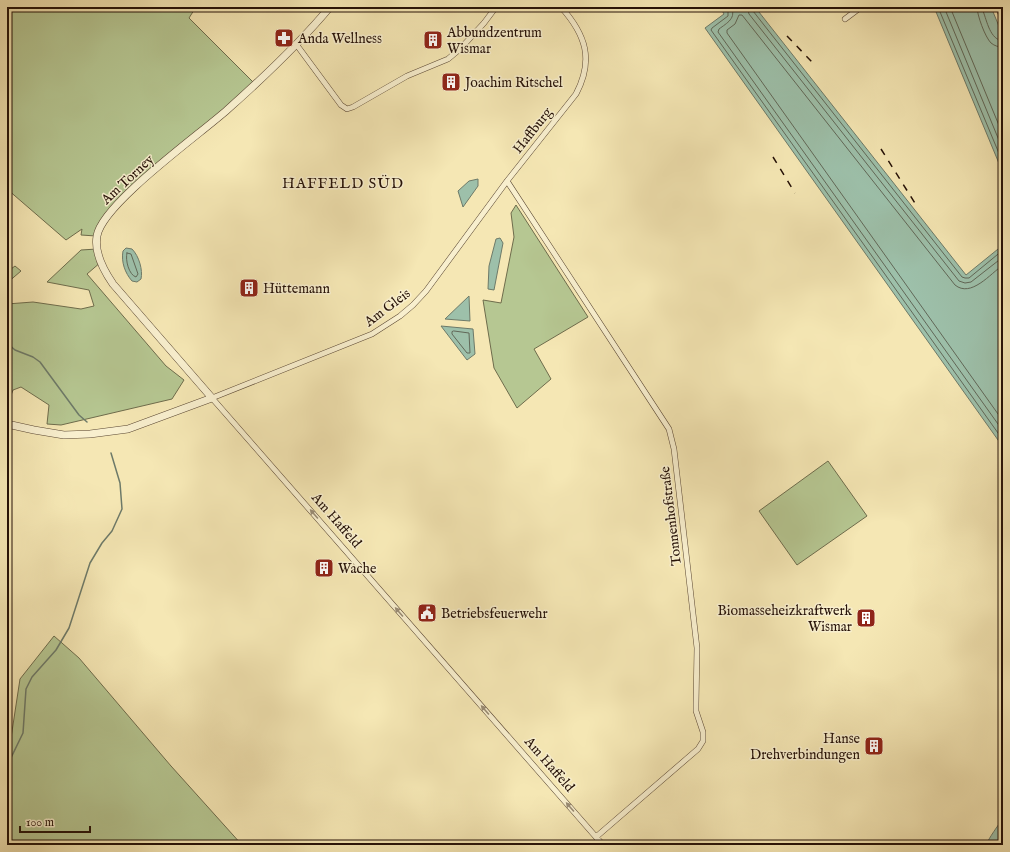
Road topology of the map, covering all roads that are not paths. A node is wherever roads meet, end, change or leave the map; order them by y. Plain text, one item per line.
1 (330, 7) edge
2 (496, 7) edge
3 (561, 7) edge
4 (861, 7) edge
5 (1000, 8) edge
6 (845, 20) dead end
7 (1003, 20) edge
8 (296, 44) junction
9 (507, 181) junction
10 (212, 398) junction
11 (7, 424) edge
12 (596, 837) junction
13 (603, 845) edge

1 - 8 street, Am Torney
2 - 8 street
3 - 9 street, Haffburg
4 - 6 street
5 - 7 street
8 - 10 street, Am Torney
9 - 10 street, Am Gleis
9 - 12 street, Tonnenhofstraße
10 - 11 street
12 -> 10 street, Am Haffeld
12 - 13 street

